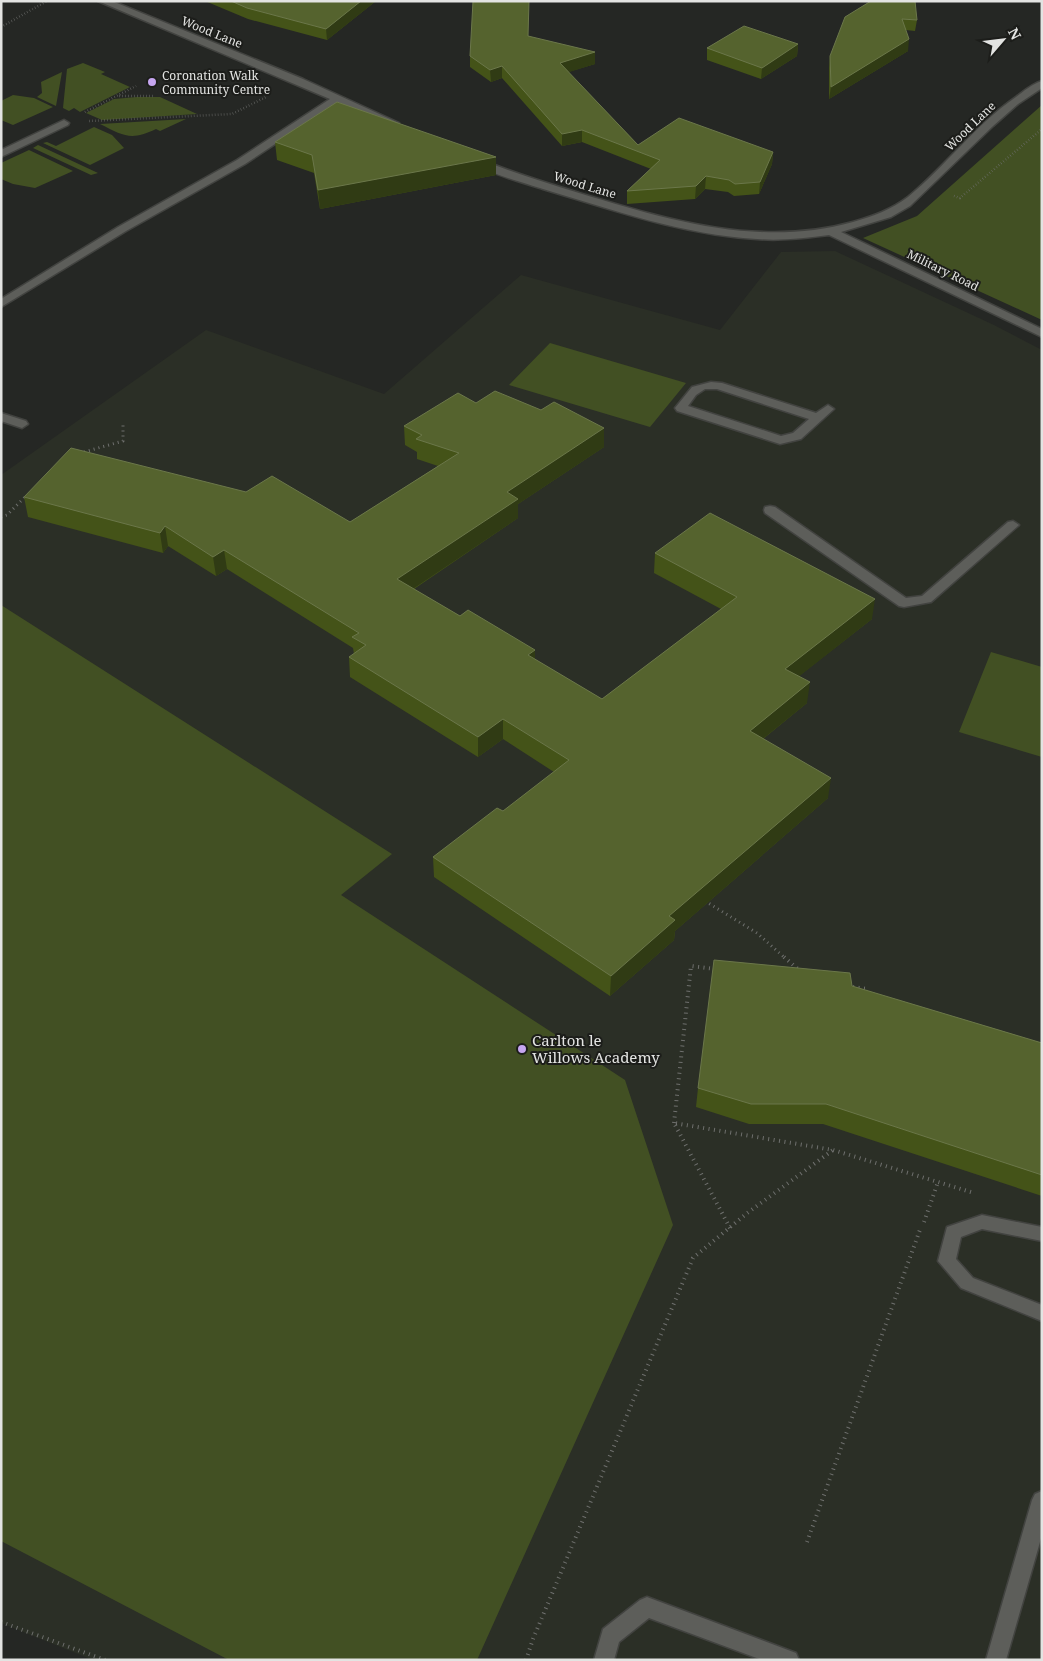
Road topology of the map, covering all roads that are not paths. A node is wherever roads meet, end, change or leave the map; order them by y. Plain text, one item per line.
1 (103, 1) edge
2 (1042, 84) edge
3 (338, 98) junction
4 (64, 123) road end
5 (404, 128) edge
6 (1, 154) edge
7 (465, 156) edge
8 (832, 232) junction
9 (1, 304) edge
10 (1042, 334) edge
11 (828, 408) dead end
12 (1, 416) edge
13 (818, 418) junction
14 (22, 424) dead end
15 (770, 510) dead end
16 (1014, 525) dead end
17 (1042, 1234) edge
18 (1042, 1313) edge
19 (1042, 1500) edge
20 (604, 1660) edge
21 (789, 1660) edge
22 (996, 1660) edge

1 - 3 street, Wood Lane
2 - 8 street, Wood Lane
3 - 5 street, Wood Lane
3 - 9 street
4 - 6 street
7 - 8 street, Wood Lane
8 - 10 street, Military Road
11 - 13 street
12 - 14 street
13 - 13 street
15 - 16 street
17 - 18 street
19 - 22 street
20 - 21 street

